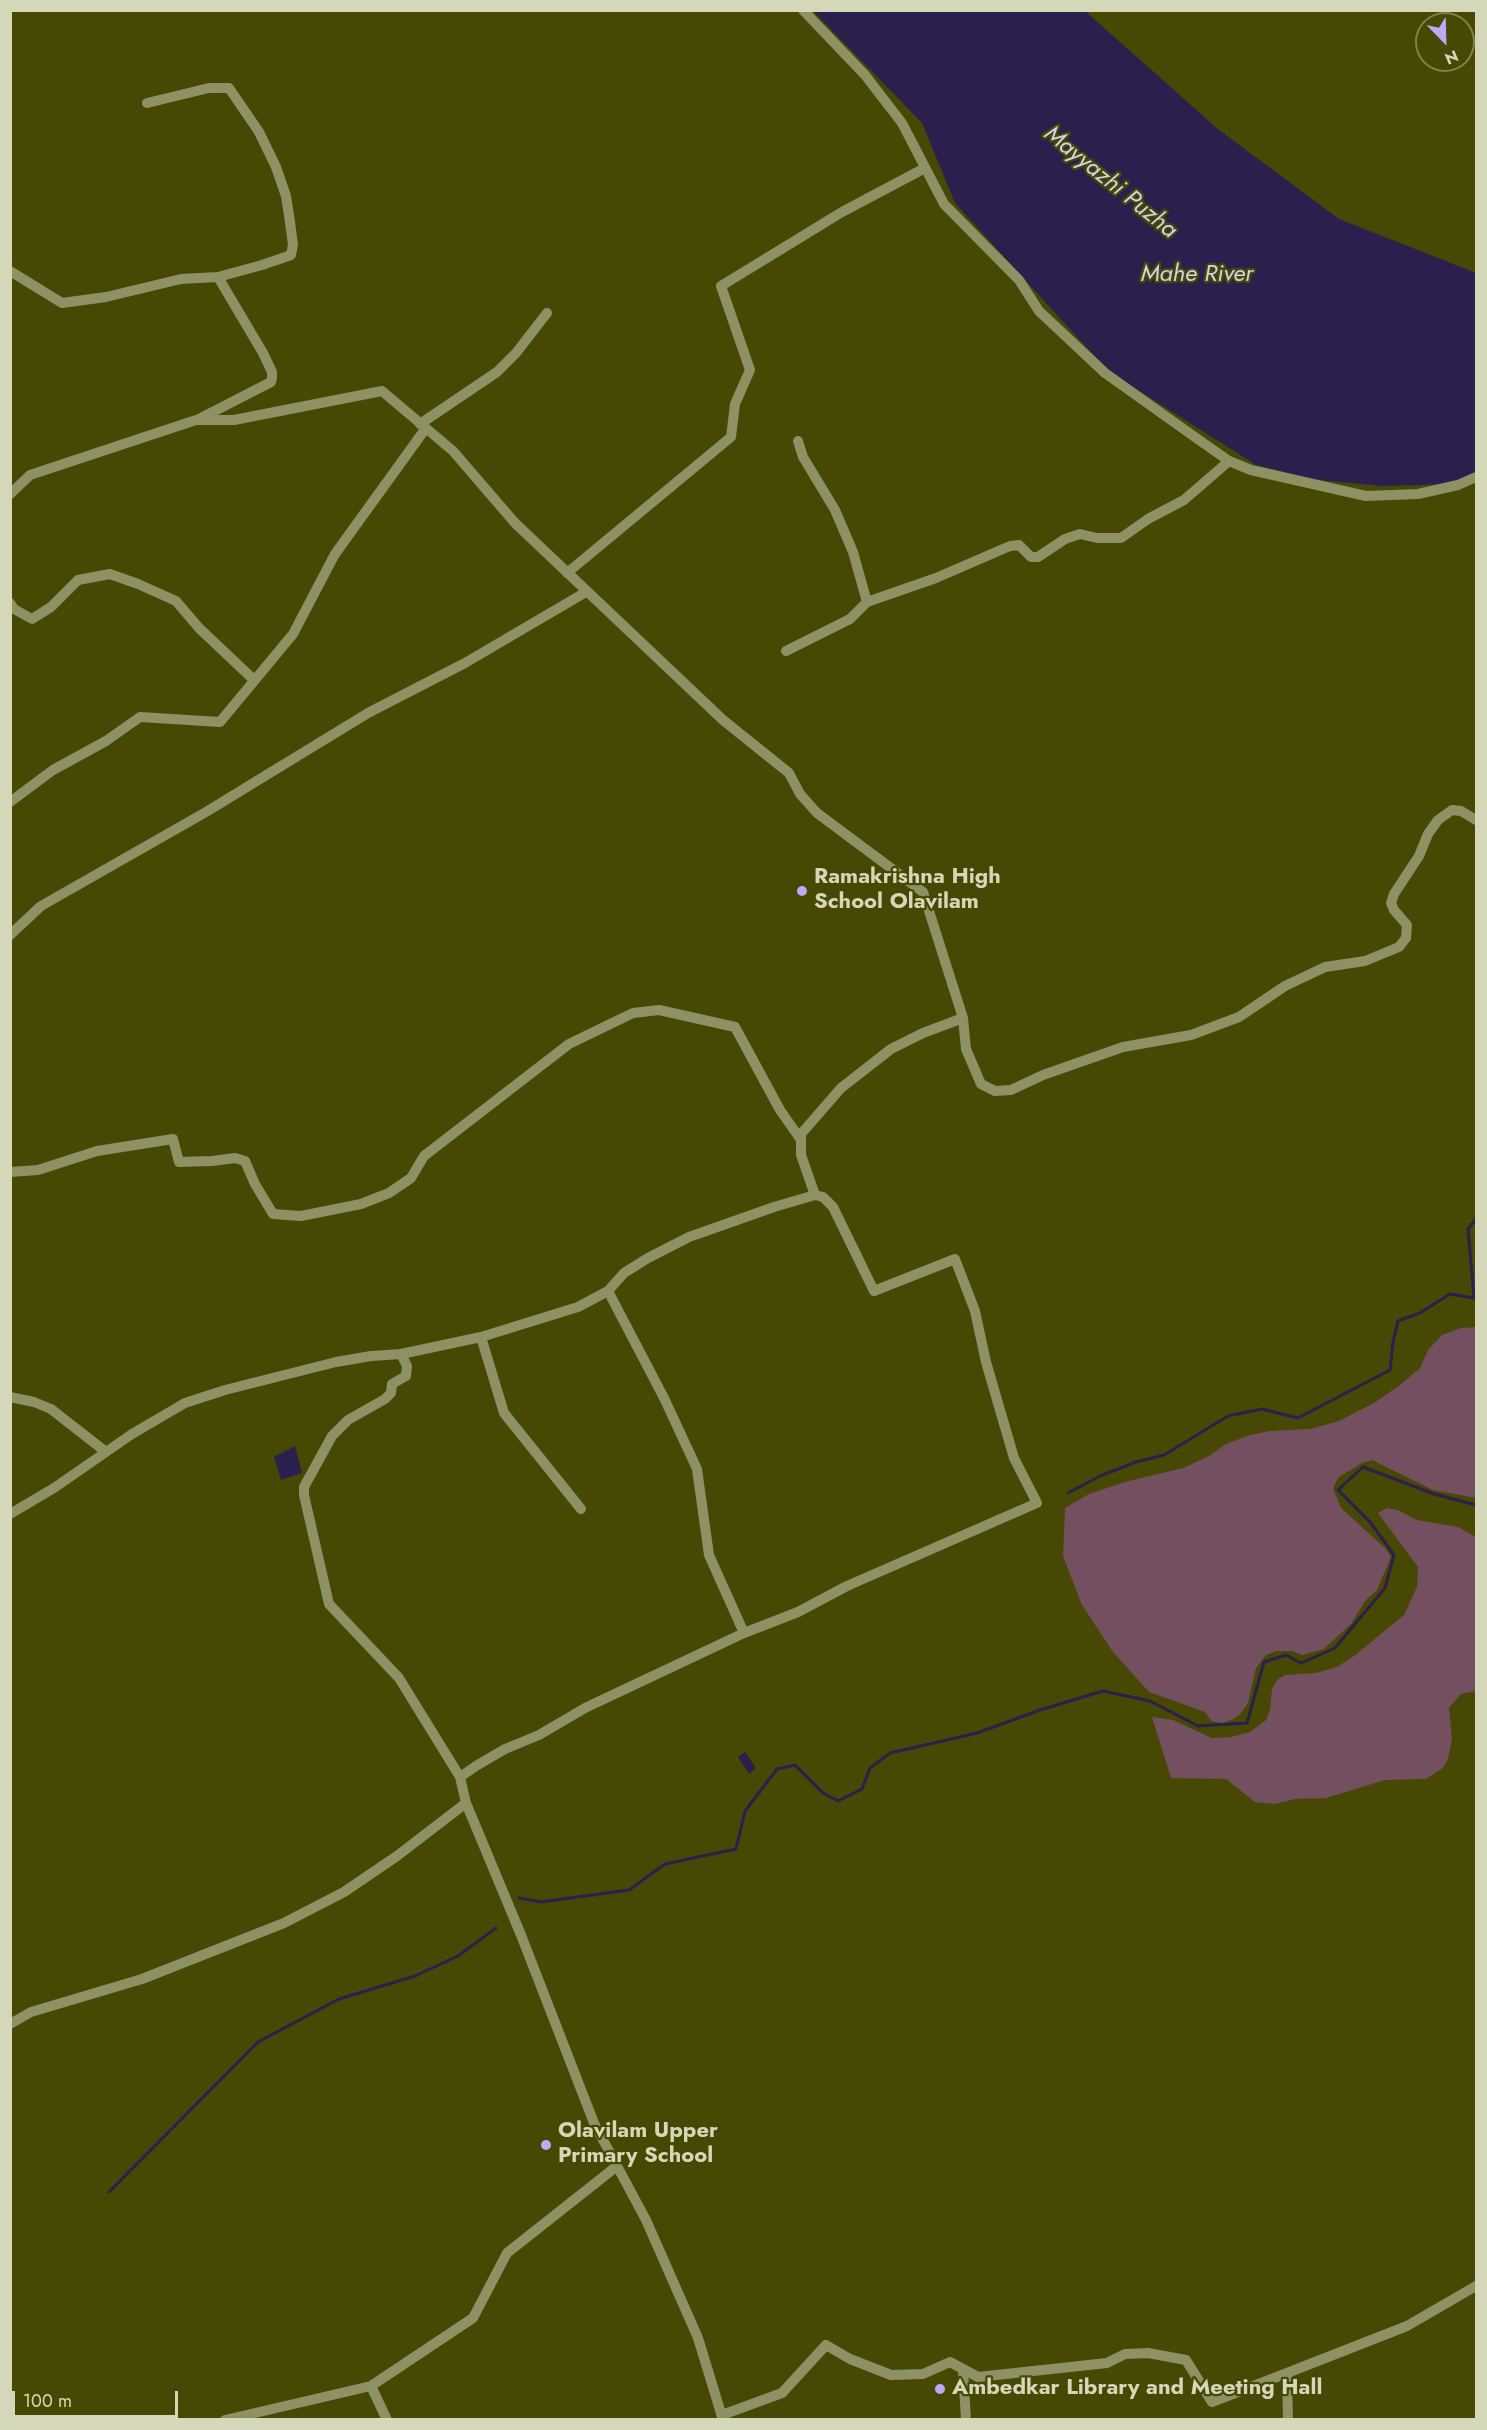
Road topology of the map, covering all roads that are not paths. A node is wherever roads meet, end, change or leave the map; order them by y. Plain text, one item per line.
1 (802, 10) edge
2 (147, 103) dead end
3 (925, 168) junction
4 (10, 271) edge
5 (218, 277) junction
6 (547, 313) dead end
7 (196, 420) junction
8 (423, 426) junction
9 (798, 441) dead end
10 (1229, 461) junction
11 (1476, 477) edge
12 (10, 494) edge
13 (567, 573) junction
14 (586, 592) junction
15 (867, 602) junction
16 (10, 603) edge
17 (786, 651) dead end
18 (254, 680) junction
19 (10, 802) edge
20 (1476, 820) edge
21 (10, 935) edge
22 (963, 1018) junction
23 (801, 1140) junction
24 (10, 1172) edge
25 (815, 1195) junction
26 (608, 1291) junction
27 (481, 1337) junction
28 (401, 1354) junction
29 (10, 1397) edge
30 (106, 1452) junction
31 (581, 1509) dead end
32 (10, 1514) edge
33 (744, 1633) junction
34 (460, 1777) junction
35 (466, 1803) junction
36 (10, 2024) edge
37 (617, 2166) junction
38 (1476, 2286) edge
39 (963, 2369) junction
40 (1287, 2373) junction
41 (371, 2386) junction
42 (722, 2417) edge
43 (225, 2420) edge
44 (387, 2420) edge
45 (966, 2420) edge
46 (1288, 2420) edge

1 - 3 street
2 - 5 street
3 - 10 street
3 - 13 street
4 - 5 street
5 - 7 street
6 - 8 street
7 - 8 street
7 - 12 street
8 - 13 street
8 - 18 street
9 - 15 street
10 - 11 street
10 - 15 street
13 - 14 street
14 - 21 street
14 - 22 street
15 - 17 street
16 - 18 street
18 - 19 street
20 - 22 street
22 - 23 street
23 - 24 street
23 - 25 street
25 - 26 street
25 - 33 street
26 - 27 street
26 - 33 street
27 - 28 street
27 - 31 street
28 - 30 street
28 - 34 street
29 - 30 street
30 - 32 street
33 - 34 street
34 - 35 street
35 - 36 street
35 - 37 street
37 - 41 street
37 - 42 street
38 - 40 street
39 - 40 street
39 - 42 street
39 - 45 street
40 - 46 street
41 - 43 street
41 - 44 street

